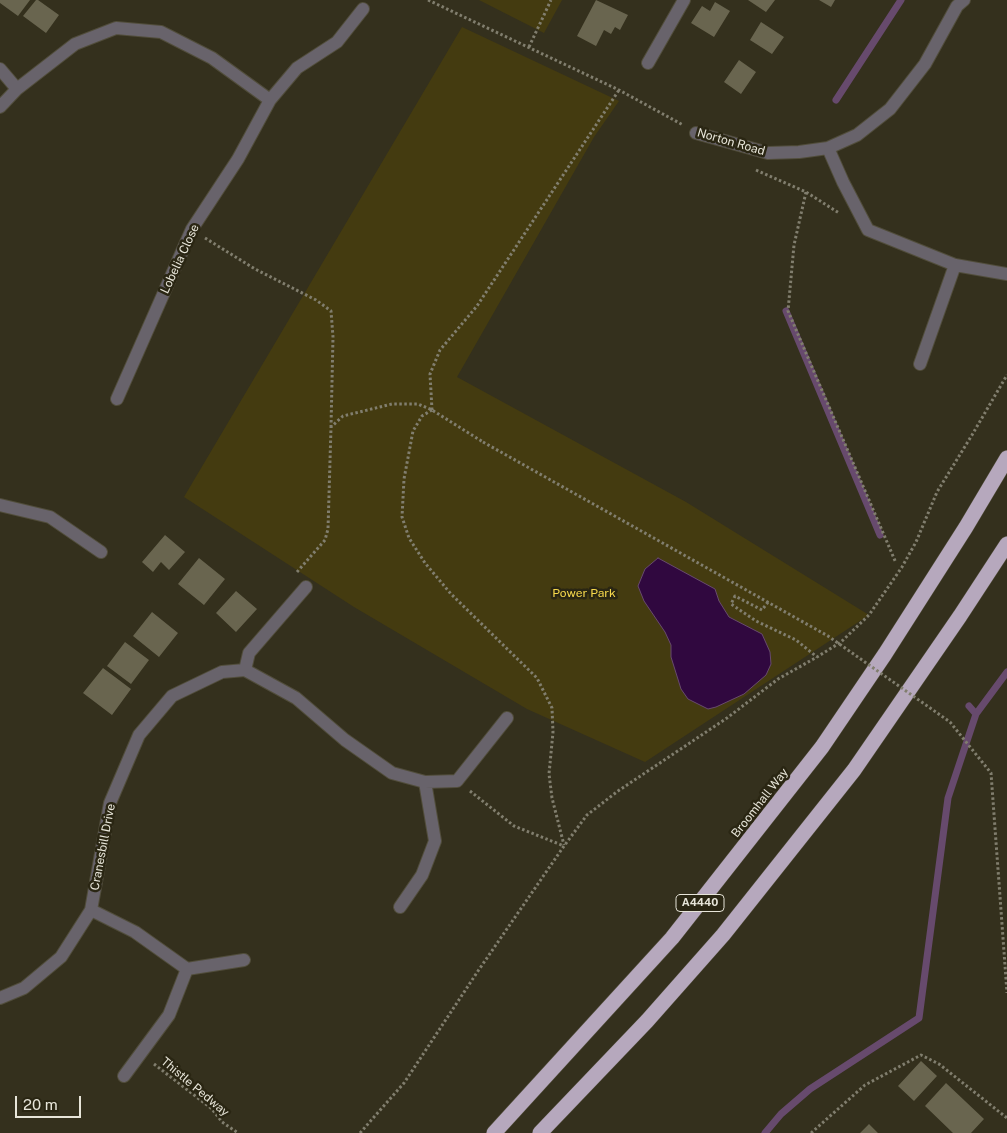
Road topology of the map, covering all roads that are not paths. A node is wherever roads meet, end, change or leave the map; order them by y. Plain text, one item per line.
1 (684, 0) edge
2 (964, 0) edge
3 (363, 9) dead end
4 (648, 63) dead end
5 (0, 69) edge
6 (17, 89) junction
7 (270, 100) junction
8 (0, 107) edge
9 (696, 132) road end
10 (828, 148) junction
11 (955, 265) junction
12 (1007, 274) edge
13 (920, 364) dead end
14 (117, 399) dead end
15 (1007, 458) edge
16 (0, 505) edge
17 (1007, 544) edge
18 (101, 552) dead end
19 (306, 587) dead end
20 (245, 670) junction
21 (508, 718) dead end
22 (425, 782) junction
23 (400, 907) dead end
24 (91, 910) junction
25 (244, 960) dead end
26 (187, 969) junction
27 (0, 998) edge
28 (124, 1076) dead end
29 (494, 1133) edge
30 (540, 1133) edge

1 - 4 street
2 - 10 street, Norton Road
3 - 7 street, Lobelia Close
5 - 6 street
6 - 7 street
6 - 8 street
7 - 14 street, Lobelia Close
9 - 10 street, Norton Road
10 - 11 street
11 - 12 street
11 - 13 street
15 - 29 highway, Broomhall Way / A4440
16 - 18 street
17 - 30 highway, A4440
19 - 20 street
20 - 22 street
20 - 24 street, Cranesbill Drive
21 - 22 street
22 - 23 street
24 - 26 street
24 - 27 street, Cranesbill Drive
25 - 26 street
26 - 28 street

